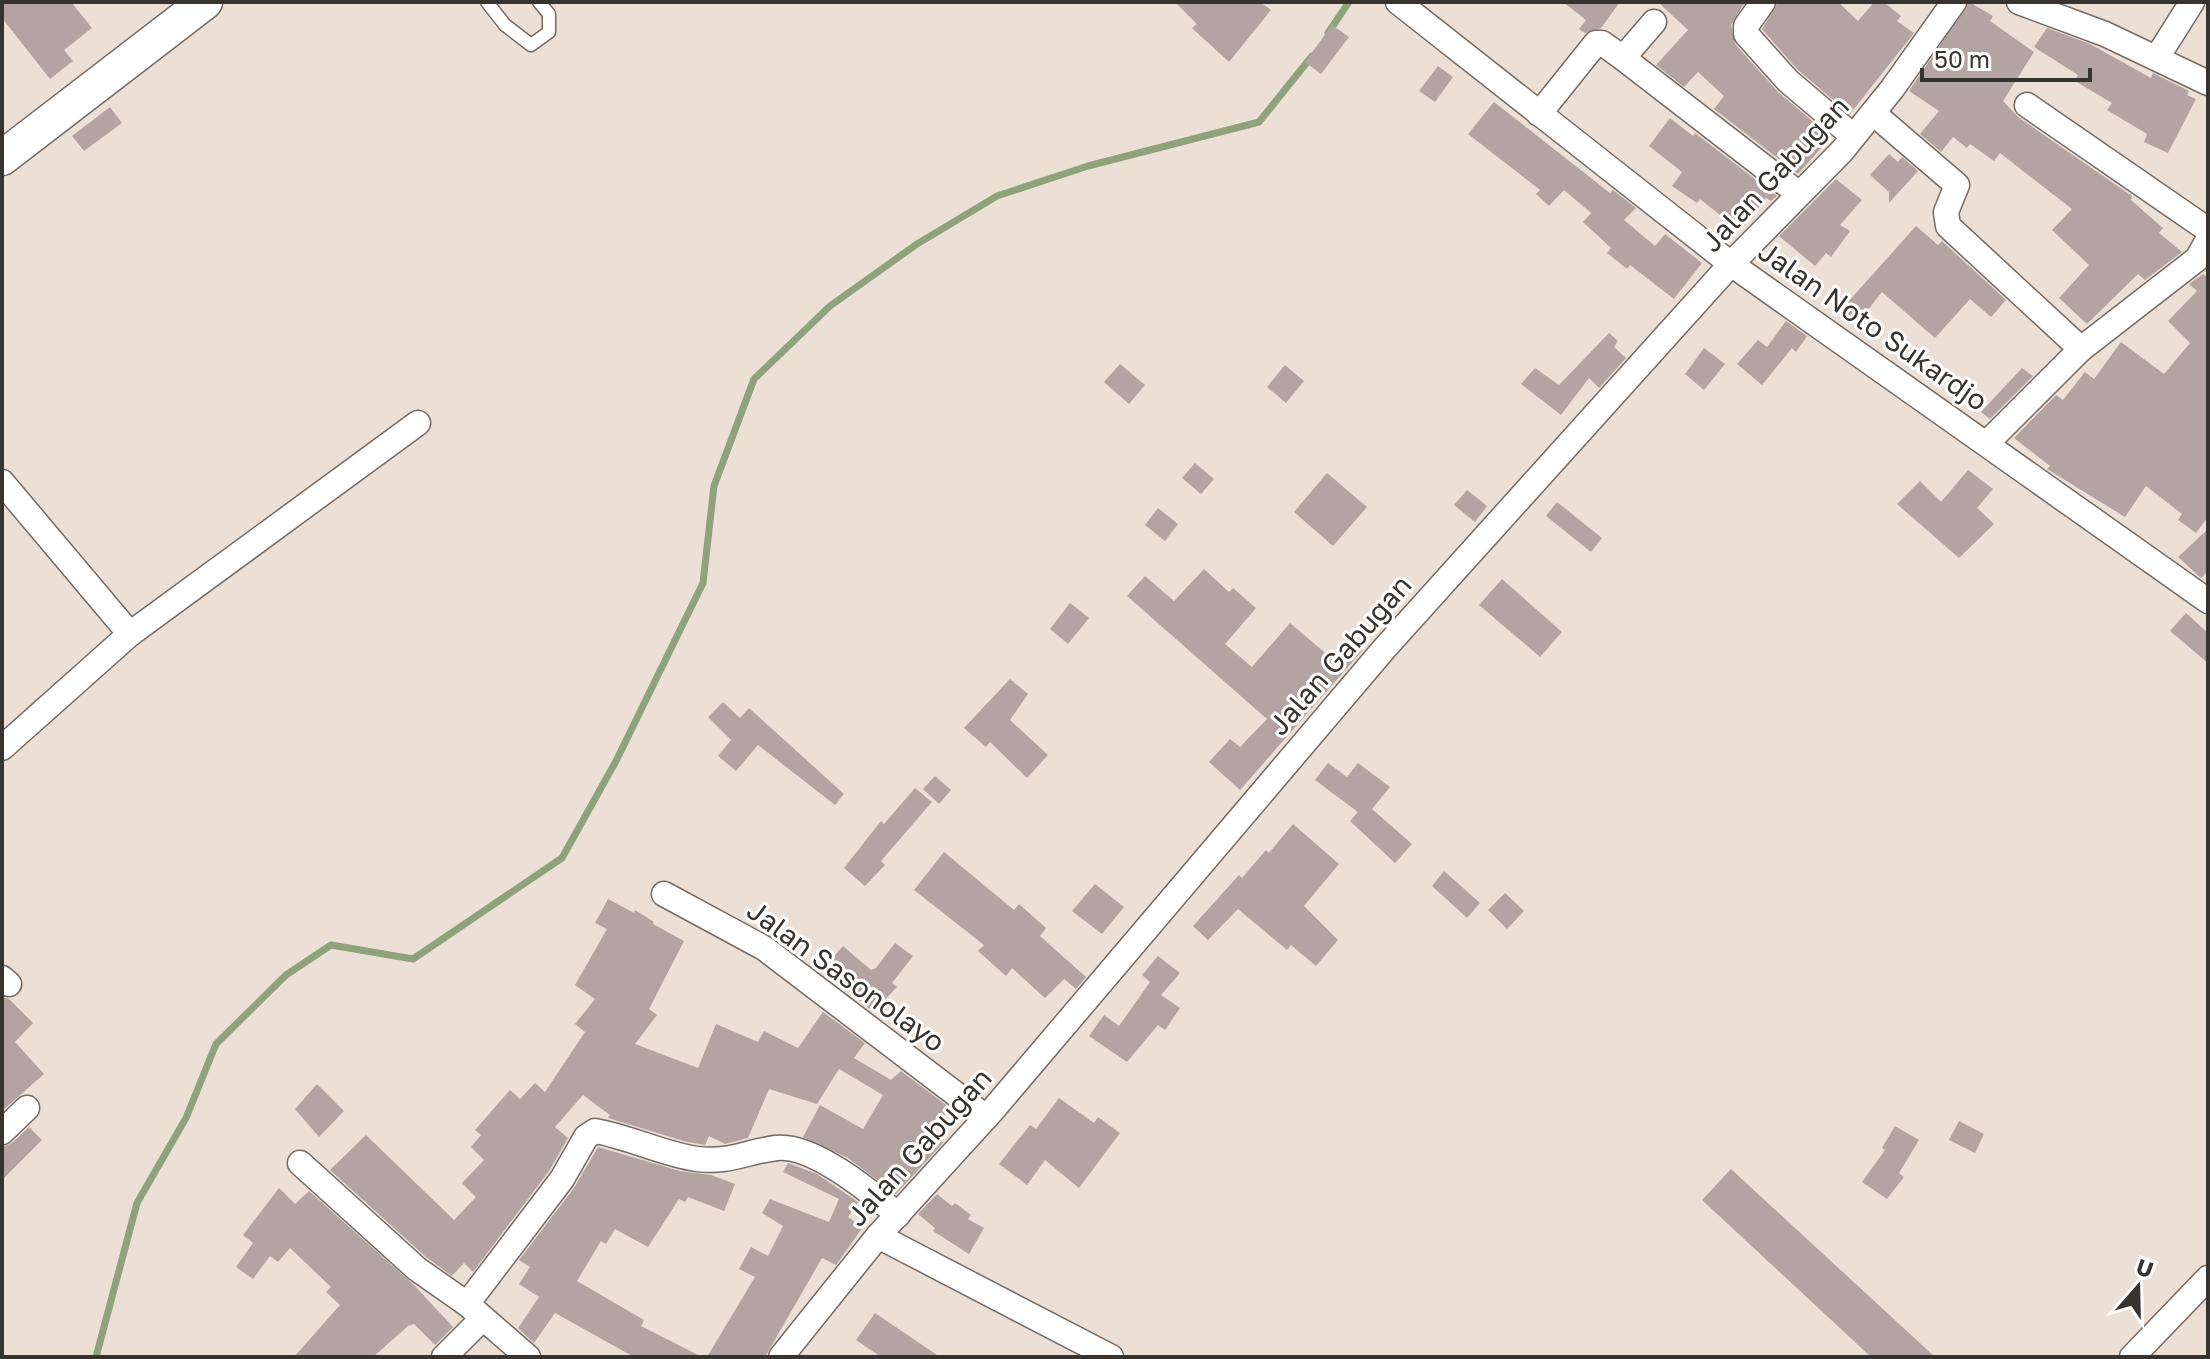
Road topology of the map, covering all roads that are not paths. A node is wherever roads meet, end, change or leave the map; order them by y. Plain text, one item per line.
1 (205, 2) edge
2 (487, 2) edge
3 (539, 2) edge
4 (1398, 2) edge
5 (1763, 2) edge
6 (1954, 2) edge
7 (2019, 2) edge
8 (2192, 2) edge
9 (1654, 22) dead end
10 (2158, 56) junction
11 (1623, 58) junction
12 (2208, 83) edge
13 (2027, 105) dead end
14 (1873, 113) junction
15 (1539, 114) junction
16 (1853, 136) junction
17 (2, 158) edge
18 (1799, 194) junction
19 (2208, 230) edge
20 (2204, 256) edge
21 (1731, 264) junction
22 (2081, 349) junction
23 (418, 423) dead end
24 (1987, 443) junction
25 (2, 482) edge
26 (2208, 601) edge
27 (130, 634) junction
28 (2, 748) edge
29 (664, 894) dead end
30 (27, 1108) dead end
31 (986, 1117) junction
32 (2, 1132) edge
33 (300, 1163) dead end
34 (898, 1215) junction
35 (878, 1236) junction
36 (2208, 1278) edge
37 (474, 1312) junction
38 (444, 1357) edge
39 (528, 1357) edge
40 (781, 1357) edge
41 (1111, 1357) edge
42 (2132, 1357) edge

1 - 17 main road
2 - 3 lane
4 - 15 street, Jalan Noto Sukardjo
5 - 16 street
6 - 14 street, Jalan Gabugan
7 - 10 street
8 - 10 street
9 - 11 street
10 - 12 street
11 - 15 street
11 - 18 street
13 - 19 street
14 - 16 street, Jalan Gabugan
14 - 22 street
15 - 21 street, Jalan Noto Sukardjo
16 - 18 street, Jalan Gabugan
18 - 21 street, Jalan Gabugan
20 - 22 street
21 - 24 street, Jalan Noto Sukardjo
21 - 31 street, Jalan Gabugan
22 - 24 street
23 - 27 street
24 - 26 street, Jalan Noto Sukardjo
25 - 27 street
27 - 28 street
29 - 31 street, Jalan Sasonolayo
30 - 32 street
31 - 34 street, Jalan Gabugan
33 - 37 street
34 - 35 street, Jalan Gabugan
34 - 37 street
35 - 40 street, Jalan Gabugan
35 - 41 street
36 - 42 street
37 - 38 street
37 - 39 street

